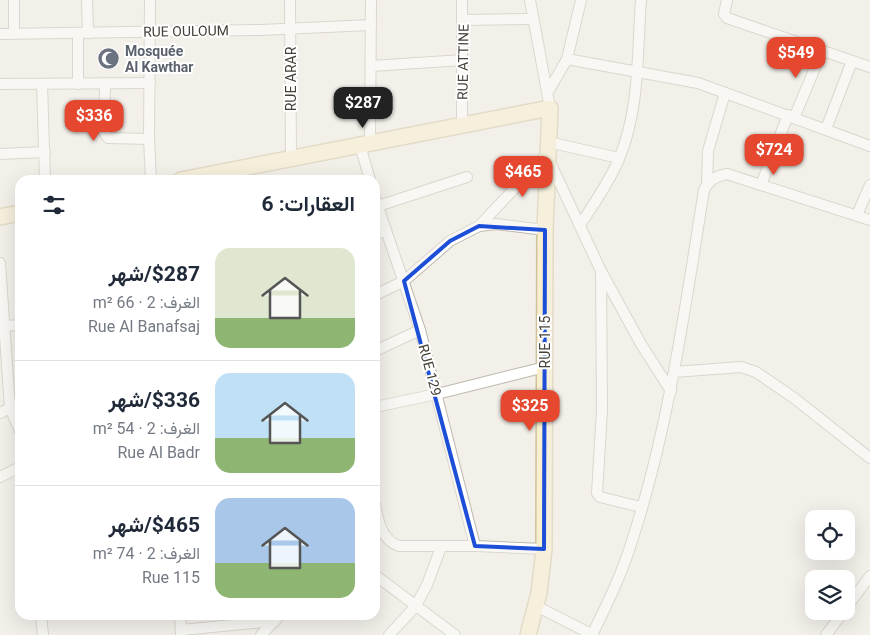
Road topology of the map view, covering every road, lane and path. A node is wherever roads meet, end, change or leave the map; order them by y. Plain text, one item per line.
1 (14, 0) edge
2 (87, 0) edge
3 (150, 0) edge
4 (290, 0) edge
5 (371, 0) edge
6 (462, 0) edge
7 (530, 0) edge
8 (581, 0) edge
9 (641, 0) edge
10 (728, 0) edge
11 (532, 19) junction
12 (464, 20) junction
13 (371, 25) junction
14 (290, 29) junction
15 (150, 32) junction
16 (83, 33) junction
17 (0, 34) edge
18 (14, 34) junction
19 (822, 51) junction
20 (567, 59) junction
21 (463, 60) junction
22 (852, 61) junction
23 (371, 66) junction
24 (870, 67) edge
25 (636, 72) junction
26 (150, 83) junction
27 (0, 84) edge
28 (42, 84) junction
29 (78, 84) junction
30 (104, 84) junction
31 (548, 92) junction
32 (725, 93) junction
33 (550, 108) junction
34 (791, 117) junction
35 (462, 124) junction
36 (826, 129) junction
37 (149, 139) junction
38 (365, 144) junction
39 (870, 146) edge
40 (45, 152) junction
41 (548, 152) junction
42 (0, 154) edge
43 (291, 158) junction
44 (619, 158) junction
45 (45, 175) edge
46 (151, 175) edge
47 (227, 175) edge
48 (369, 175) edge
49 (467, 177) dead end
50 (707, 184) junction
51 (761, 185) junction
52 (870, 185) edge
53 (380, 201) edge
54 (380, 213) edge
55 (15, 214) edge
56 (857, 215) junction
57 (0, 216) edge
58 (870, 220) edge
59 (580, 225) junction
60 (479, 226) junction
61 (386, 230) junction
62 (545, 230) junction
63 (380, 233) edge
64 (0, 263) edge
65 (601, 271) junction
66 (404, 281) junction
67 (380, 293) edge
68 (3, 321) edge
69 (420, 330) junction
70 (380, 349) edge
71 (545, 367) junction
72 (674, 372) junction
73 (671, 391) junction
74 (437, 394) junction
75 (15, 406) edge
76 (380, 406) edge
77 (10, 408) junction
78 (0, 413) edge
79 (15, 420) edge
80 (870, 458) edge
81 (15, 470) edge
82 (0, 477) edge
83 (642, 507) junction
84 (380, 527) edge
85 (441, 546) junction
86 (475, 546) junction
87 (544, 549) junction
88 (870, 576) edge
89 (380, 579) edge
90 (855, 596) edge
91 (536, 606) junction
92 (415, 607) junction
93 (42, 620) edge
94 (264, 620) edge
95 (276, 620) edge
96 (837, 620) edge
97 (181, 632) edge
98 (43, 635) edge
99 (262, 635) edge
100 (389, 635) edge
101 (455, 635) edge
102 (528, 635) edge
103 (592, 635) edge
104 (826, 635) edge

1 - 18 street
2 - 16 street
3 - 15 street
4 - 14 street, RUE ARAR
5 - 13 street
6 - 12 street, RUE ATTINE
7 - 11 street
8 - 20 street
9 - 25 street
10 - 19 street
11 - 12 street
11 - 31 street
12 - 21 street, RUE ATTINE
13 - 14 street, RUE OULOUM
13 - 23 street
14 - 15 street, RUE OULOUM
14 - 43 street, RUE ARAR
15 - 16 street, RUE OULOUM
15 - 26 street
16 - 18 street, RUE OULOUM
16 - 29 street
17 - 18 street, RUE OULOUM
19 - 22 street
19 - 34 street
20 - 25 street
20 - 31 street
21 - 23 street
21 - 35 street, RUE ATTINE
22 - 24 street
22 - 36 street
23 - 38 street
25 - 32 street
25 - 44 street
26 - 30 street
26 - 37 street
27 - 28 street
28 - 29 street
28 - 40 street
29 - 30 street
30 - 37 street
31 - 33 street
32 - 34 street
32 - 50 street
33 - 35 street
33 - 41 street, RUE 115
34 - 36 street
34 - 51 street
35 - 38 street
36 - 39 street
37 - 46 street
38 - 43 street
38 - 48 street
40 - 42 street
40 - 45 street
41 - 44 street
41 - 59 street
41 - 60 street
41 - 62 street, RUE 115
43 - 47 street
44 - 59 street
49 - 53 street
50 - 51 street
50 - 72 street
51 - 56 street
52 - 56 street
54 - 61 street, RUE 129
55 - 57 street
56 - 58 street
59 - 65 street
60 - 62 street
60 - 66 street
61 - 63 street
61 - 66 street, RUE 129
62 - 71 street, RUE 115
64 - 68 street
65 - 73 street
65 - 83 street
66 - 67 street
66 - 69 street, RUE 129
68 - 77 street
69 - 70 street
69 - 74 street, RUE 129
71 - 74 street
71 - 87 street, RUE 115
72 - 73 street
72 - 80 street
73 - 83 street
74 - 76 street
74 - 86 street, RUE 129
75 - 77 street
77 - 78 street
77 - 79 street
81 - 82 street
83 - 103 street
84 - 85 street
85 - 86 street
85 - 92 street
86 - 87 street
87 - 91 street, RUE 115
88 - 90 street
89 - 92 street
91 - 102 street, RUE 115
91 - 103 street
92 - 100 street
92 - 101 street
93 - 98 street
94 - 97 street
95 - 99 street
96 - 104 street

